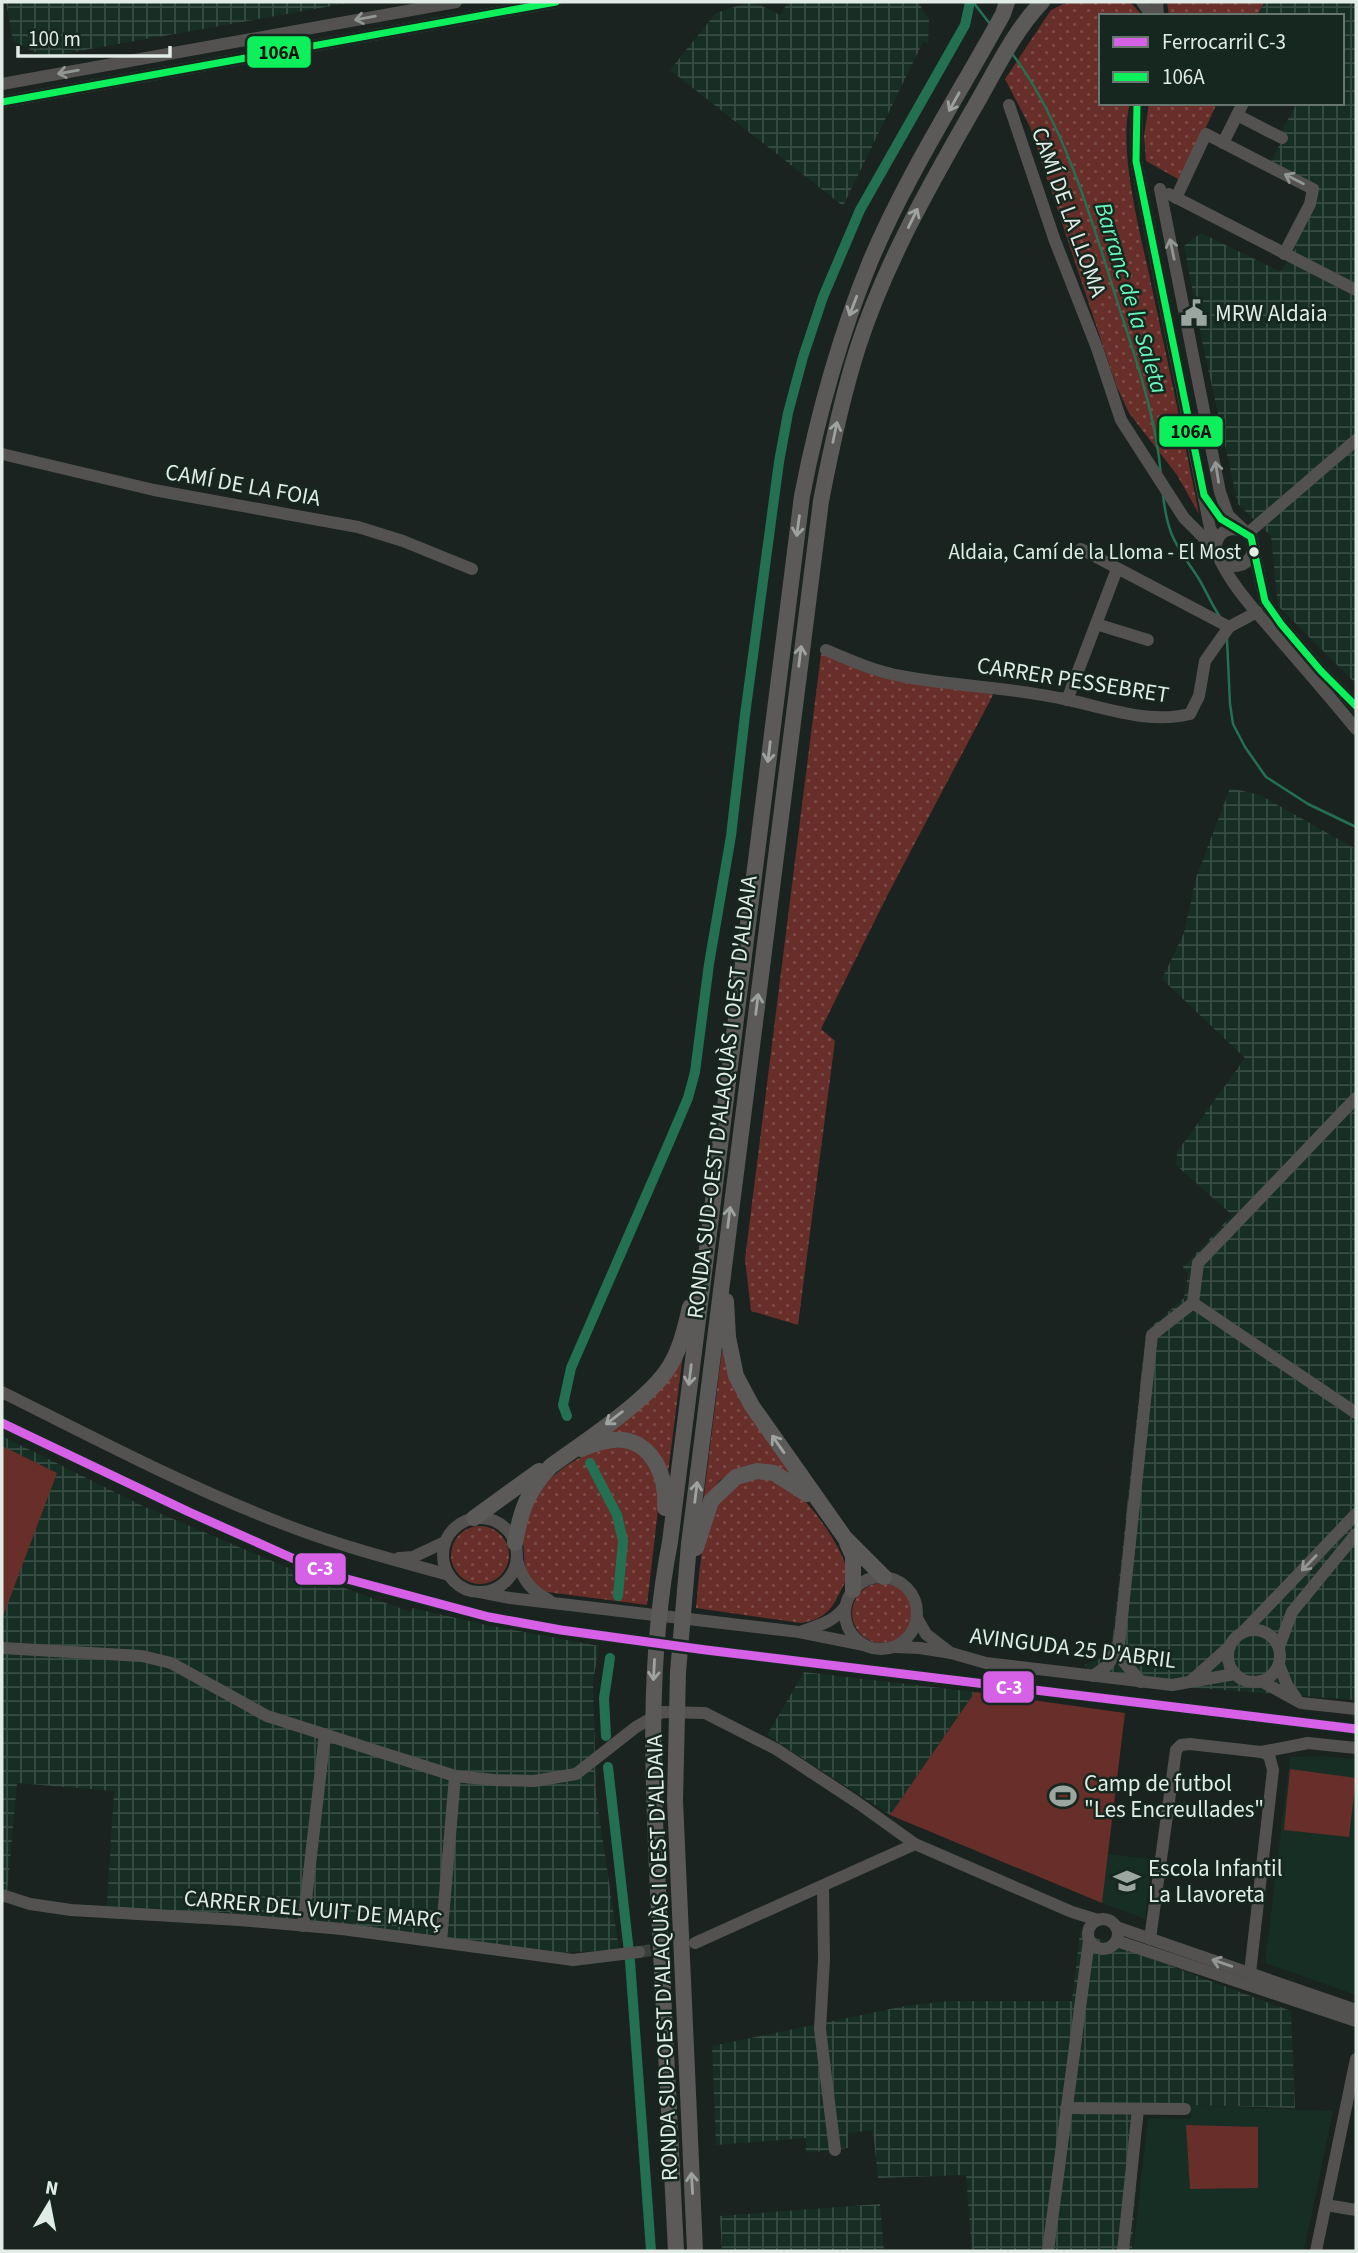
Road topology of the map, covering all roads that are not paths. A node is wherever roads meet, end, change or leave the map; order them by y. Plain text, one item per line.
1 (456, 2) edge
2 (556, 2) edge
3 (1042, 2) edge
4 (1005, 8) edge
5 (2, 84) edge
6 (2, 102) edge
7 (1009, 105) dead end
8 (1136, 105) edge
9 (1240, 109) edge
10 (1282, 138) dead end
11 (1223, 143) junction
12 (1175, 198) junction
13 (1284, 254) junction
14 (1356, 290) edge
15 (1356, 440) edge
16 (2, 454) edge
17 (1204, 495) junction
18 (1247, 536) junction
19 (1217, 543) junction
20 (1081, 549) dead end
21 (1220, 559) junction
22 (472, 569) dead end
23 (1117, 569) junction
24 (1256, 612) junction
25 (1096, 624) junction
26 (1229, 627) junction
27 (1148, 640) dead end
28 (825, 650) dead end
29 (1067, 699) junction
30 (1356, 706) edge
31 (1356, 729) edge
32 (1356, 1098) edge
33 (701, 1283) junction
34 (721, 1285) junction
35 (1193, 1303) junction
36 (2, 1392) edge
37 (1356, 1413) edge
38 (566, 1455) junction
39 (551, 1466) junction
40 (816, 1500) junction
41 (1356, 1514) edge
42 (474, 1518) junction
43 (1356, 1534) edge
44 (845, 1538) junction
45 (445, 1542) junction
46 (515, 1543) junction
47 (388, 1558) junction
48 (517, 1560) junction
49 (449, 1575) junction
50 (884, 1577) junction
51 (663, 1578) junction
52 (687, 1584) junction
53 (853, 1590) junction
54 (480, 1592) junction
55 (559, 1604) junction
56 (845, 1607) junction
57 (917, 1618) junction
58 (799, 1632) junction
59 (1243, 1632) junction
60 (864, 1645) junction
61 (1119, 1645) junction
62 (1230, 1646) junction
63 (894, 1647) junction
64 (1279, 1647) junction
65 (2, 1648) edge
66 (951, 1653) junction
67 (1279, 1665) junction
68 (1235, 1674) junction
69 (1093, 1676) junction
70 (1261, 1681) junction
71 (1141, 1682) junction
72 (1189, 1682) junction
73 (1301, 1703) junction
74 (1356, 1709) edge
75 (325, 1734) junction
76 (1356, 1748) edge
77 (1261, 1752) junction
78 (454, 1776) junction
79 (915, 1844) junction
80 (823, 1886) junction
81 (2, 1895) edge
82 (1072, 1912) junction
83 (1098, 1920) junction
84 (303, 1926) junction
85 (1116, 1927) junction
86 (1088, 1937) junction
87 (1150, 1938) junction
88 (441, 1942) junction
89 (695, 1943) tunnel mouth
90 (1113, 1945) junction
91 (639, 1952) tunnel mouth
92 (1084, 1967) junction
93 (1250, 1973) junction
94 (1356, 2010) edge
95 (1356, 2021) edge
96 (1356, 2059) edge
97 (1066, 2108) junction
98 (1351, 2108) edge
99 (1138, 2109) junction
100 (1185, 2109) dead end
101 (835, 2150) dead end
102 (1326, 2205) junction
103 (1356, 2210) edge
104 (676, 2251) edge
105 (695, 2251) edge
106 (1048, 2251) edge
107 (1123, 2251) edge
108 (1316, 2251) edge

1 -> 5 street
2 - 6 street
34 -> 3 main road, RONDA SUD-OEST D'ALAQUÀS I OEST D'ALDAIA
4 -> 33 main road, RONDA SUD-OEST D'ALAQUÀS I OEST D'ALDAIA
7 - 19 street, CAMÍ DE LA LLOMA
8 - 17 street
9 - 10 street
9 - 11 street
11 - 12 street
13 -> 11 street
12 - 13 street
18 -> 12 street
13 - 14 street
15 - 18 street
16 - 22 street, CAMÍ DE LA FOIA
17 - 18 street
17 - 19 street
18 - 19 street
18 - 21 street
18 - 30 street
19 - 21 street
20 - 23 street
21 - 24 street
23 - 25 street
23 - 26 street
24 - 26 street, CARRER PESSEBRET
24 - 31 street
25 - 27 street
25 - 29 street
26 - 29 street, CARRER PESSEBRET
28 - 29 street, CARRER PESSEBRET
32 - 35 street
33 -> 38 main road
33 -> 51 main road, RONDA SUD-OEST D'ALAQUÀS I OEST D'ALDAIA
40 -> 34 main road
52 -> 34 main road, RONDA SUD-OEST D'ALAQUÀS I OEST D'ALDAIA
35 - 37 street
35 - 61 street
36 - 47 street
38 - 39 main road
38 - 51 main road
39 - 42 main road
39 - 46 main road
40 - 44 main road
40 - 52 main road
41 -> 59 street
42 - 45 street
42 - 46 street
43 - 64 street
44 - 50 main road
44 - 53 main road
45 - 47 street
45 - 49 street
46 - 48 street
47 - 49 street
48 - 54 street
48 - 55 street
49 - 54 street
50 - 53 street
50 - 57 street
51 -> 104 main road, RONDA SUD-OEST D'ALAQUÀS I OEST D'ALDAIA
105 -> 52 main road, RONDA SUD-OEST D'ALAQUÀS I OEST D'ALDAIA
53 - 56 street
54 - 55 street
55 - 58 street
56 - 58 street
56 - 60 street
57 - 63 street
57 - 66 street, AVINGUDA 25 D'ABRIL
58 - 60 street
59 - 62 street
59 - 64 street
60 - 63 street
61 - 69 street
61 - 71 street
62 - 68 street
62 - 72 street, AVINGUDA 25 D'ABRIL
63 - 66 street, AVINGUDA 25 D'ABRIL
64 - 67 street
65 - 75 street
66 - 69 street, AVINGUDA 25 D'ABRIL
67 - 70 street
67 - 73 street
68 - 70 street
68 - 72 street, AVINGUDA 25 D'ABRIL
69 - 71 street, AVINGUDA 25 D'ABRIL
70 - 73 street
71 - 72 street, AVINGUDA 25 D'ABRIL
73 - 74 street
75 - 78 street
75 - 84 street
76 - 77 street
77 - 87 street
77 - 93 street
78 - 79 street
78 - 88 street
79 - 80 street
79 - 82 street
80 - 89 street
80 - 101 street
81 - 84 street, CARRER DEL VUIT DE MARÇ
82 - 83 street
82 - 86 street
83 - 85 street
83 - 86 street
84 - 88 street, CARRER DEL VUIT DE MARÇ
85 - 87 street
85 - 90 street
86 - 90 street
86 - 92 street
93 -> 87 street
88 - 91 street, CARRER DEL VUIT DE MARÇ
90 - 92 street
90 - 95 street
92 - 97 street
93 - 94 street
96 - 98 street
97 - 99 street
97 - 106 street
98 - 102 street
99 - 100 street
99 - 107 street
102 - 103 street
102 - 108 street

